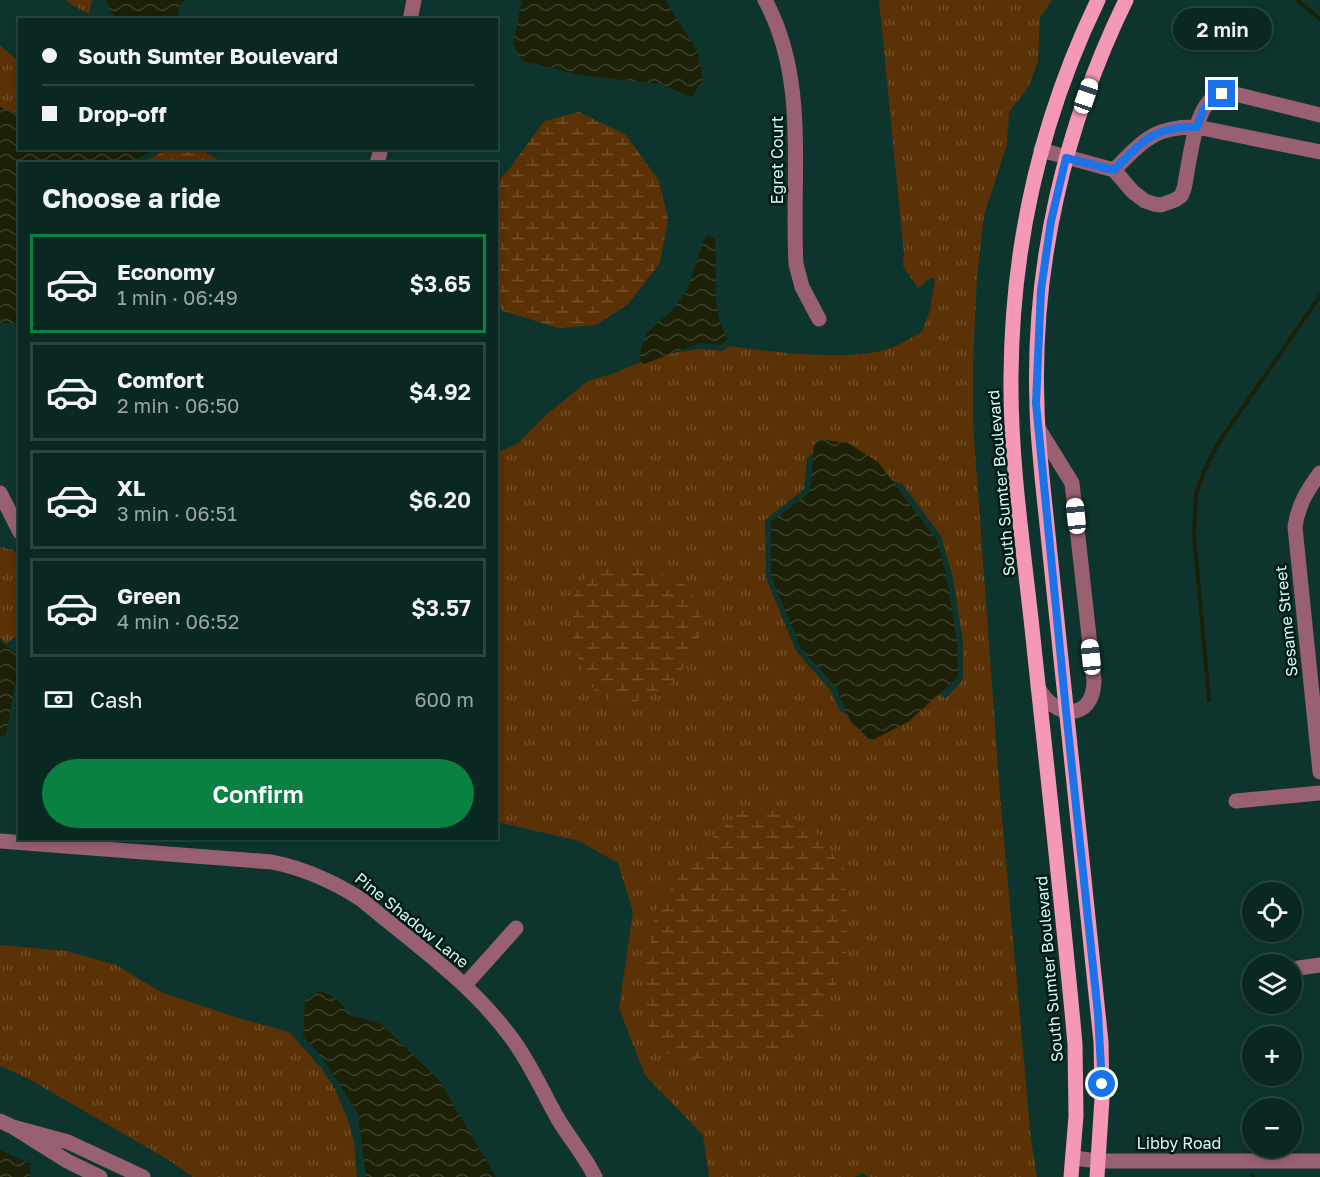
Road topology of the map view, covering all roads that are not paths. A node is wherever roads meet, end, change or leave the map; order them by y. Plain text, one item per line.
1 (414, 0) edge
2 (765, 0) edge
3 (1098, 0) edge
4 (1126, 0) edge
5 (410, 18) edge
6 (1320, 115) edge
7 (1197, 127) junction
8 (1041, 150) junction
9 (1320, 152) edge
10 (1066, 158) junction
11 (1114, 170) junction
12 (819, 319) dead end
13 (1038, 428) junction
14 (1320, 473) edge
15 (0, 493) edge
16 (18, 527) edge
17 (1314, 647) edge
18 (1038, 687) junction
19 (1066, 711) junction
20 (1320, 772) edge
21 (1320, 793) edge
22 (1236, 801) dead end
23 (0, 841) edge
24 (85, 843) edge
25 (516, 928) dead end
26 (1320, 965) edge
27 (1302, 968) edge
28 (465, 986) junction
29 (6, 1124) edge
30 (1073, 1158) junction
31 (1099, 1161) junction
32 (1142, 1161) junction
33 (1320, 1161) edge
34 (100, 1177) edge
35 (142, 1177) edge
36 (595, 1177) edge
37 (1071, 1177) edge
38 (1097, 1177) edge
39 (1141, 1177) edge

1 - 5 street
2 - 12 street, Egret Court
3 - 8 main road, South Sumter Boulevard
4 - 10 main road
6 - 7 street
7 - 9 street
7 - 11 street
7 - 11 street
8 - 10 street
8 - 18 main road, South Sumter Boulevard
10 - 11 street
10 - 13 main road
13 - 19 main road
13 - 19 street
14 - 17 street, Sesame Street
15 - 16 street
17 - 20 street, Sesame Street
18 - 19 street
18 - 30 main road, South Sumter Boulevard
19 - 31 main road
21 - 22 street
23 - 24 street, Pine Shadow Lane
24 - 28 street, Pine Shadow Lane
25 - 28 street
26 - 27 street
28 - 36 street, Pine Shadow Lane
29 - 34 street
29 - 35 street
30 - 31 street, Libby Road
30 - 37 main road, South Sumter Boulevard
31 - 32 street, Libby Road
31 - 38 main road
32 - 33 street, Libby Road
32 - 39 street

